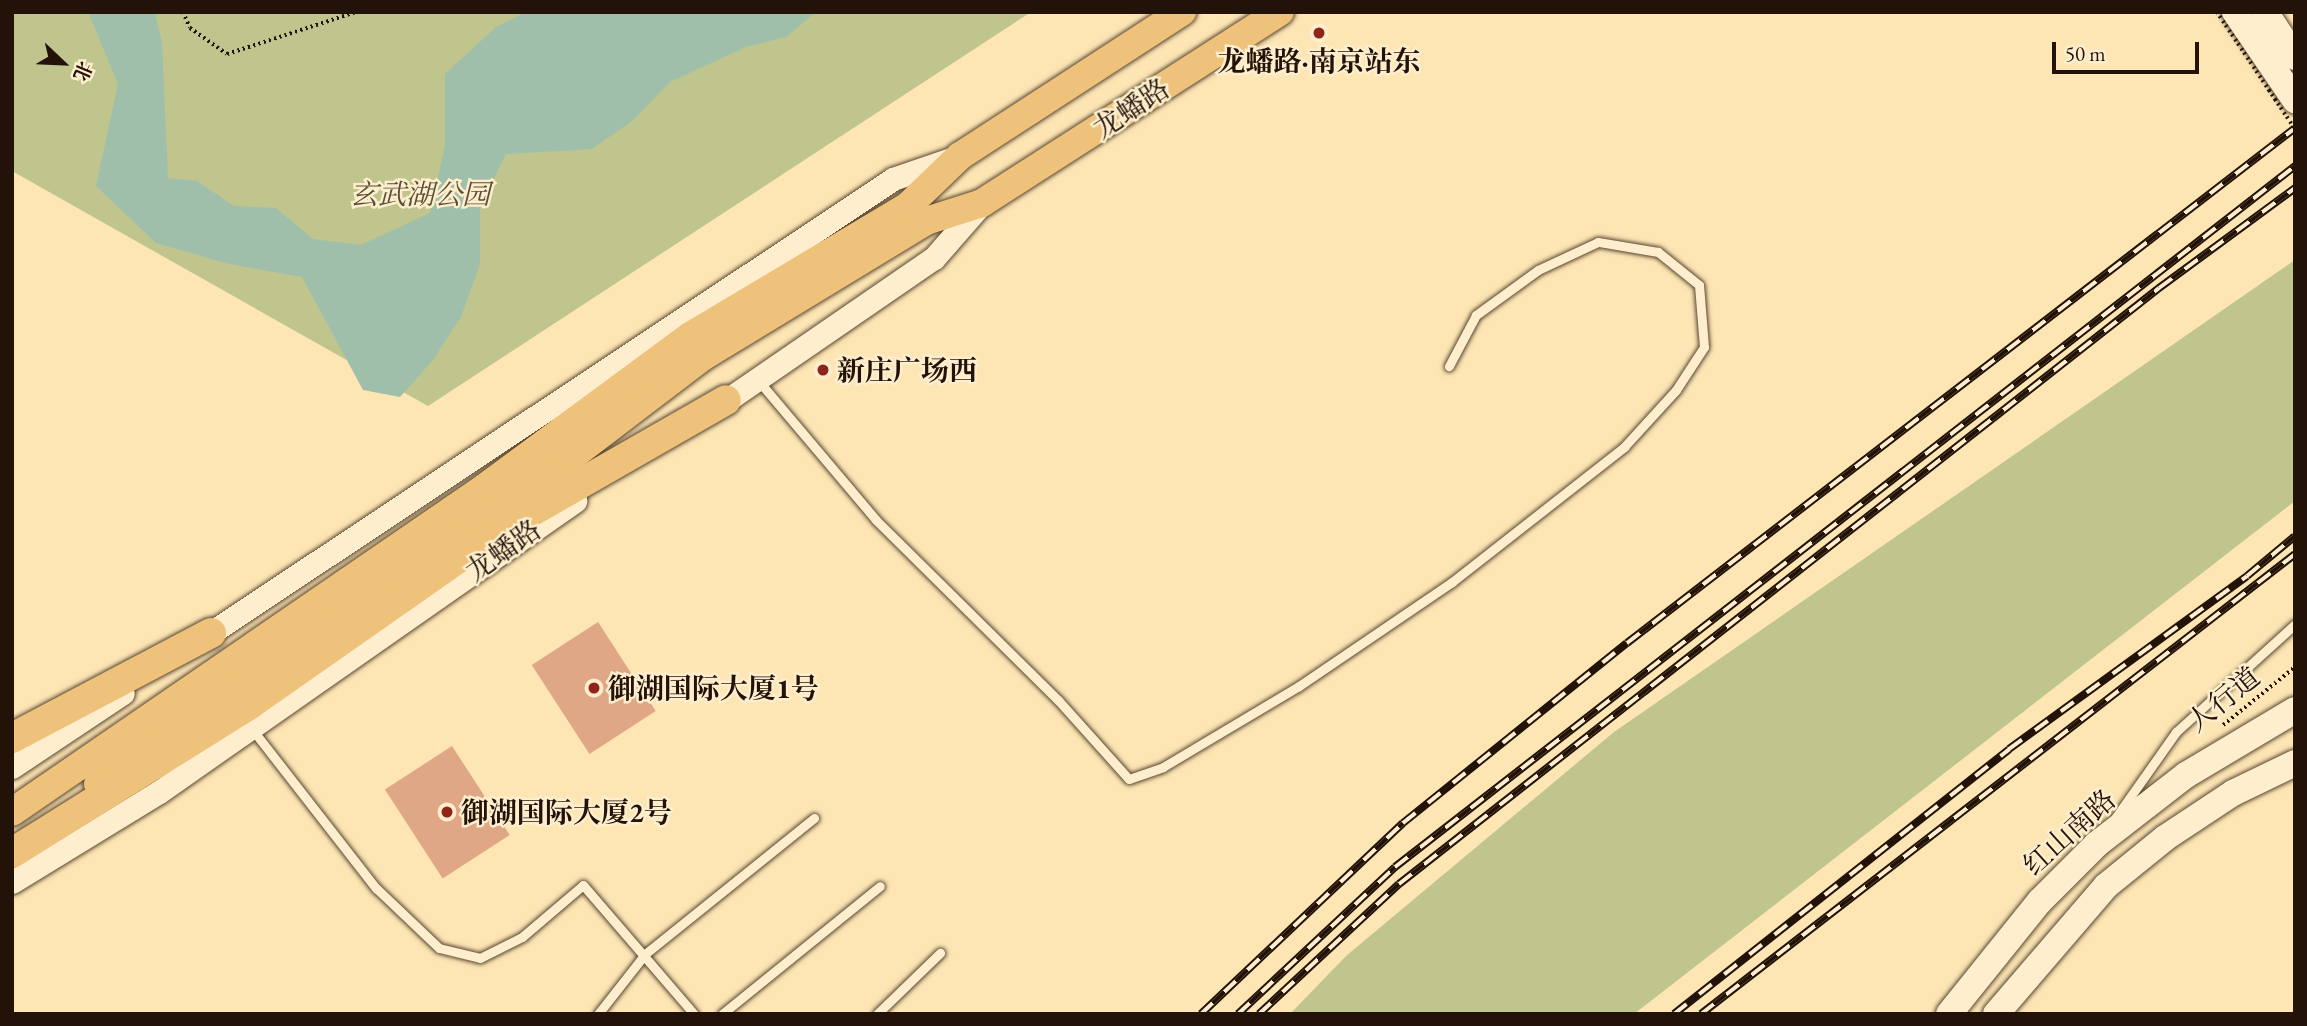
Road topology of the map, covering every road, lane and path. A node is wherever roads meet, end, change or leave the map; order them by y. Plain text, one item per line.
1 (183, 12) edge
2 (356, 12) edge
3 (1182, 12) edge
4 (1280, 12) edge
5 (2217, 12) edge
6 (2235, 12) edge
7 (2265, 12) edge
8 (2295, 57) edge
9 (2295, 100) edge
10 (2295, 129) edge
11 (960, 156) junction
12 (982, 204) junction
13 (917, 213) junction
14 (1449, 366) dead end
15 (757, 379) junction
16 (726, 400) junction
17 (2295, 624) edge
18 (211, 633) junction
19 (2295, 667) edge
20 (2295, 702) edge
21 (2295, 710) edge
22 (251, 728) junction
23 (2260, 729) junction
24 (2213, 732) dead end
25 (12, 738) edge
26 (2295, 763) edge
27 (12, 767) edge
28 (12, 812) edge
29 (814, 818) dead end
30 (12, 843) edge
31 (2097, 844) junction
32 (12, 853) edge
33 (12, 882) edge
34 (880, 886) dead end
35 (940, 953) dead end
36 (645, 954) junction
37 (598, 1014) edge
38 (694, 1014) edge
39 (722, 1014) edge
40 (877, 1014) edge
41 (1949, 1014) edge
42 (1996, 1014) edge

1 - 2 path
3 - 11 main road, 龙蟠路
4 - 12 main road, 龙蟠路
5 - 10 path, bridge
6 - 9 main road
7 - 8 main road
11 - 13 main road, 龙蟠路
11 - 18 street, 龙蟠路
12 - 13 main road, 龙蟠路
12 - 15 street, 龙蟠路
13 - 28 main road, 龙蟠路
13 - 30 main road, 龙蟠路
14 - 15 lane
15 - 16 street, 龙蟠路
16 - 22 street, 龙蟠路
16 - 32 highway
17 - 31 lane
18 - 25 highway
18 - 27 street, 龙蟠路
19 - 24 path, 人行道
20 - 23 street, 红山南路
21 - 23 main road, 红山南路
22 - 33 street, 龙蟠路
22 - 36 lane
23 - 31 main road, 红山南路
26 - 42 main road
29 - 36 lane
31 - 41 main road, 红山南路
34 - 39 lane
35 - 40 lane
36 - 37 lane
36 - 38 lane

